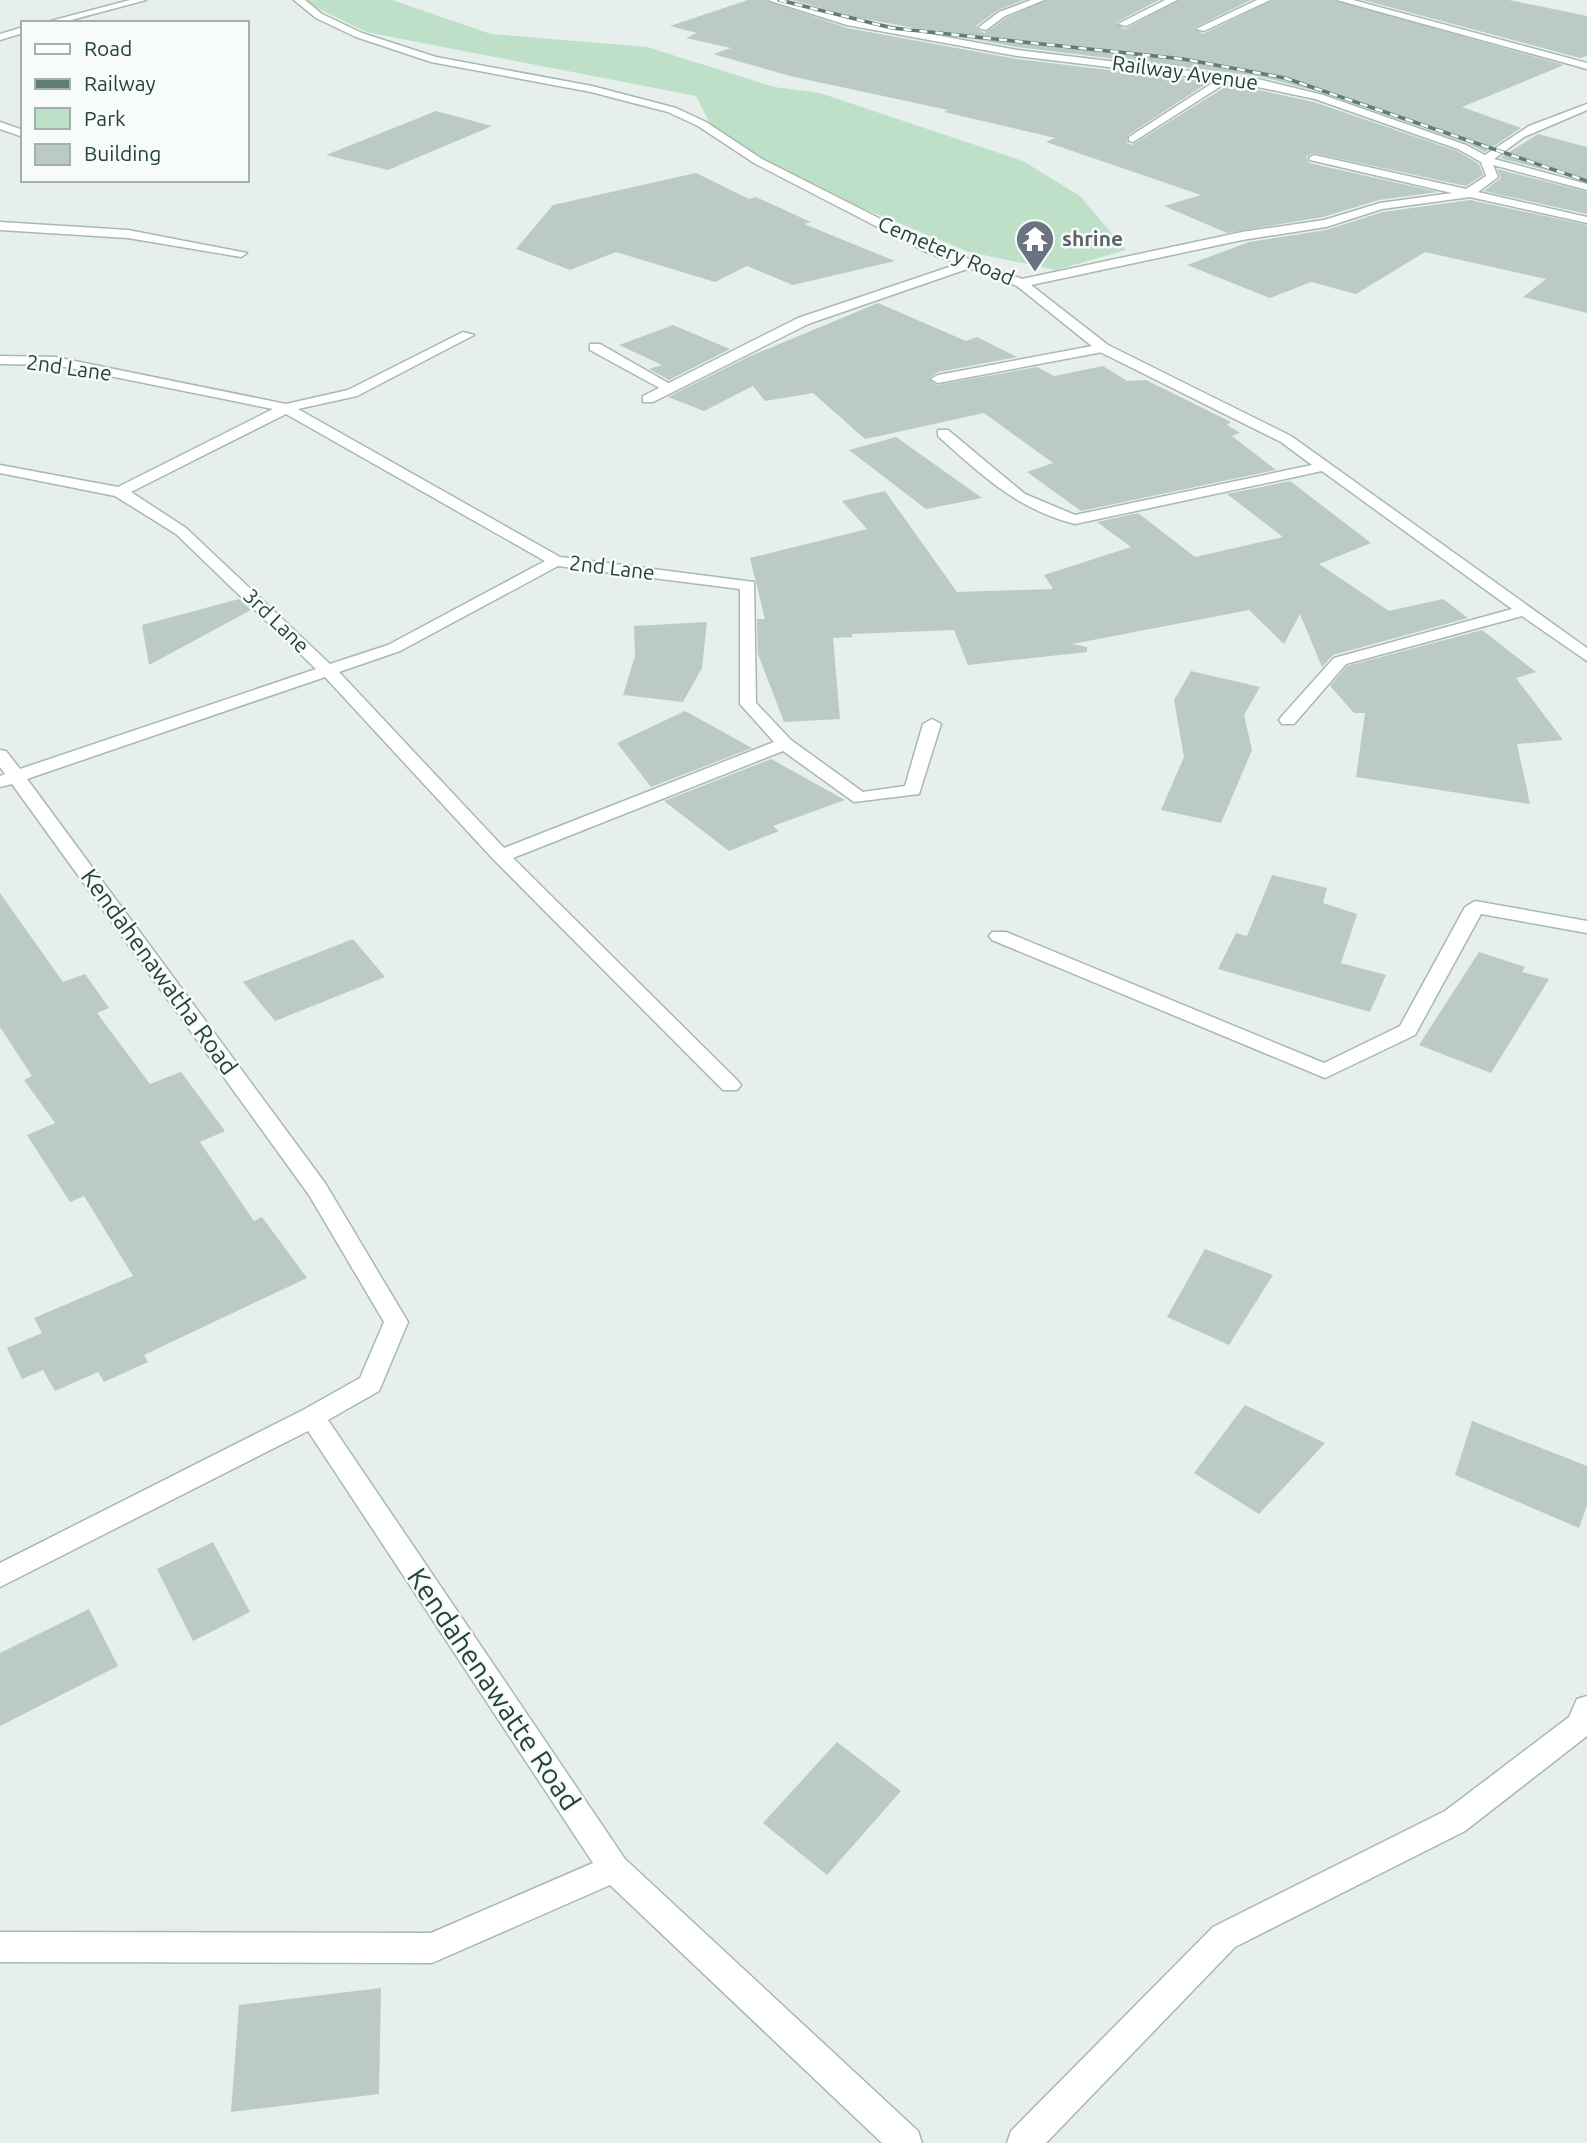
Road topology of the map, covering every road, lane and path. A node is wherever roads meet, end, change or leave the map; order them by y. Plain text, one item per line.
1 (141, 0) edge
2 (299, 0) edge
3 (773, 0) edge
4 (1039, 0) edge
5 (1172, 0) edge
6 (1265, 0) edge
7 (1342, 0) edge
8 (56, 21) edge
9 (1123, 24) dead end
10 (983, 28) dead end
11 (1201, 29) dead end
12 (21, 31) edge
13 (0, 37) edge
14 (1587, 66) edge
15 (1227, 78) junction
16 (1587, 107) edge
17 (0, 125) edge
18 (21, 134) edge
19 (1133, 139) dead end
20 (1314, 158) dead end
21 (1486, 160) junction
22 (1587, 187) edge
23 (1467, 194) junction
24 (1587, 220) edge
25 (0, 226) edge
26 (241, 253) dead end
27 (972, 262) junction
28 (1021, 284) junction
29 (468, 335) dead end
30 (595, 348) dead end
31 (1103, 348) junction
32 (0, 360) edge
33 (938, 379) dead end
34 (670, 388) junction
35 (648, 399) dead end
36 (286, 408) junction
37 (943, 433) dead end
38 (1322, 467) junction
39 (0, 469) edge
40 (120, 492) junction
41 (556, 561) junction
42 (1524, 611) junction
43 (1587, 656) edge
44 (328, 672) junction
45 (1288, 720) dead end
46 (932, 724) dead end
47 (785, 744) junction
48 (0, 755) edge
49 (9, 779) edge
50 (501, 856) junction
51 (1587, 927) edge
52 (999, 936) dead end
53 (730, 1085) dead end
54 (312, 1417) junction
55 (0, 1576) edge
56 (1587, 1709) edge
57 (614, 1869) junction
58 (0, 1947) edge
59 (906, 2143) edge
60 (1023, 2143) edge

1 - 8 street
2 - 27 street, Cemetery Road
3 - 15 street, Railway Avenue
4 - 10 street
5 - 9 street
6 - 11 street
7 - 14 street
12 - 13 street
15 - 19 street
15 - 21 street, Railway Avenue
16 - 21 street
17 - 18 street
20 - 23 street
21 - 22 street, Railway Avenue
21 - 23 street
23 - 24 street
23 - 28 street, Cemetery Road
25 - 26 street
27 - 28 street, Cemetery Road
27 - 34 street
28 - 31 street
29 - 36 street
30 - 34 street
31 - 33 street
31 - 38 street
32 - 36 street, 2nd Lane
34 - 35 street
36 - 40 street
36 - 41 street, 2nd Lane
37 - 38 street
38 - 42 street
39 - 40 street, 3rd Lane
40 - 44 street, 3rd Lane
41 - 44 street
41 - 47 street, 2nd Lane
42 - 43 street
42 - 45 street
44 - 49 street
44 - 50 street, 3rd Lane
46 - 47 street
47 - 50 street
48 - 49 street, Kendahenawatha Road
49 - 54 street, Kendahenawatha Road
50 - 53 street, 3rd Lane
51 - 52 street
54 - 55 street
54 - 57 street, Kendahenawatte Road
56 - 60 street
57 - 58 street
57 - 59 street, Kendahenawatte Road

